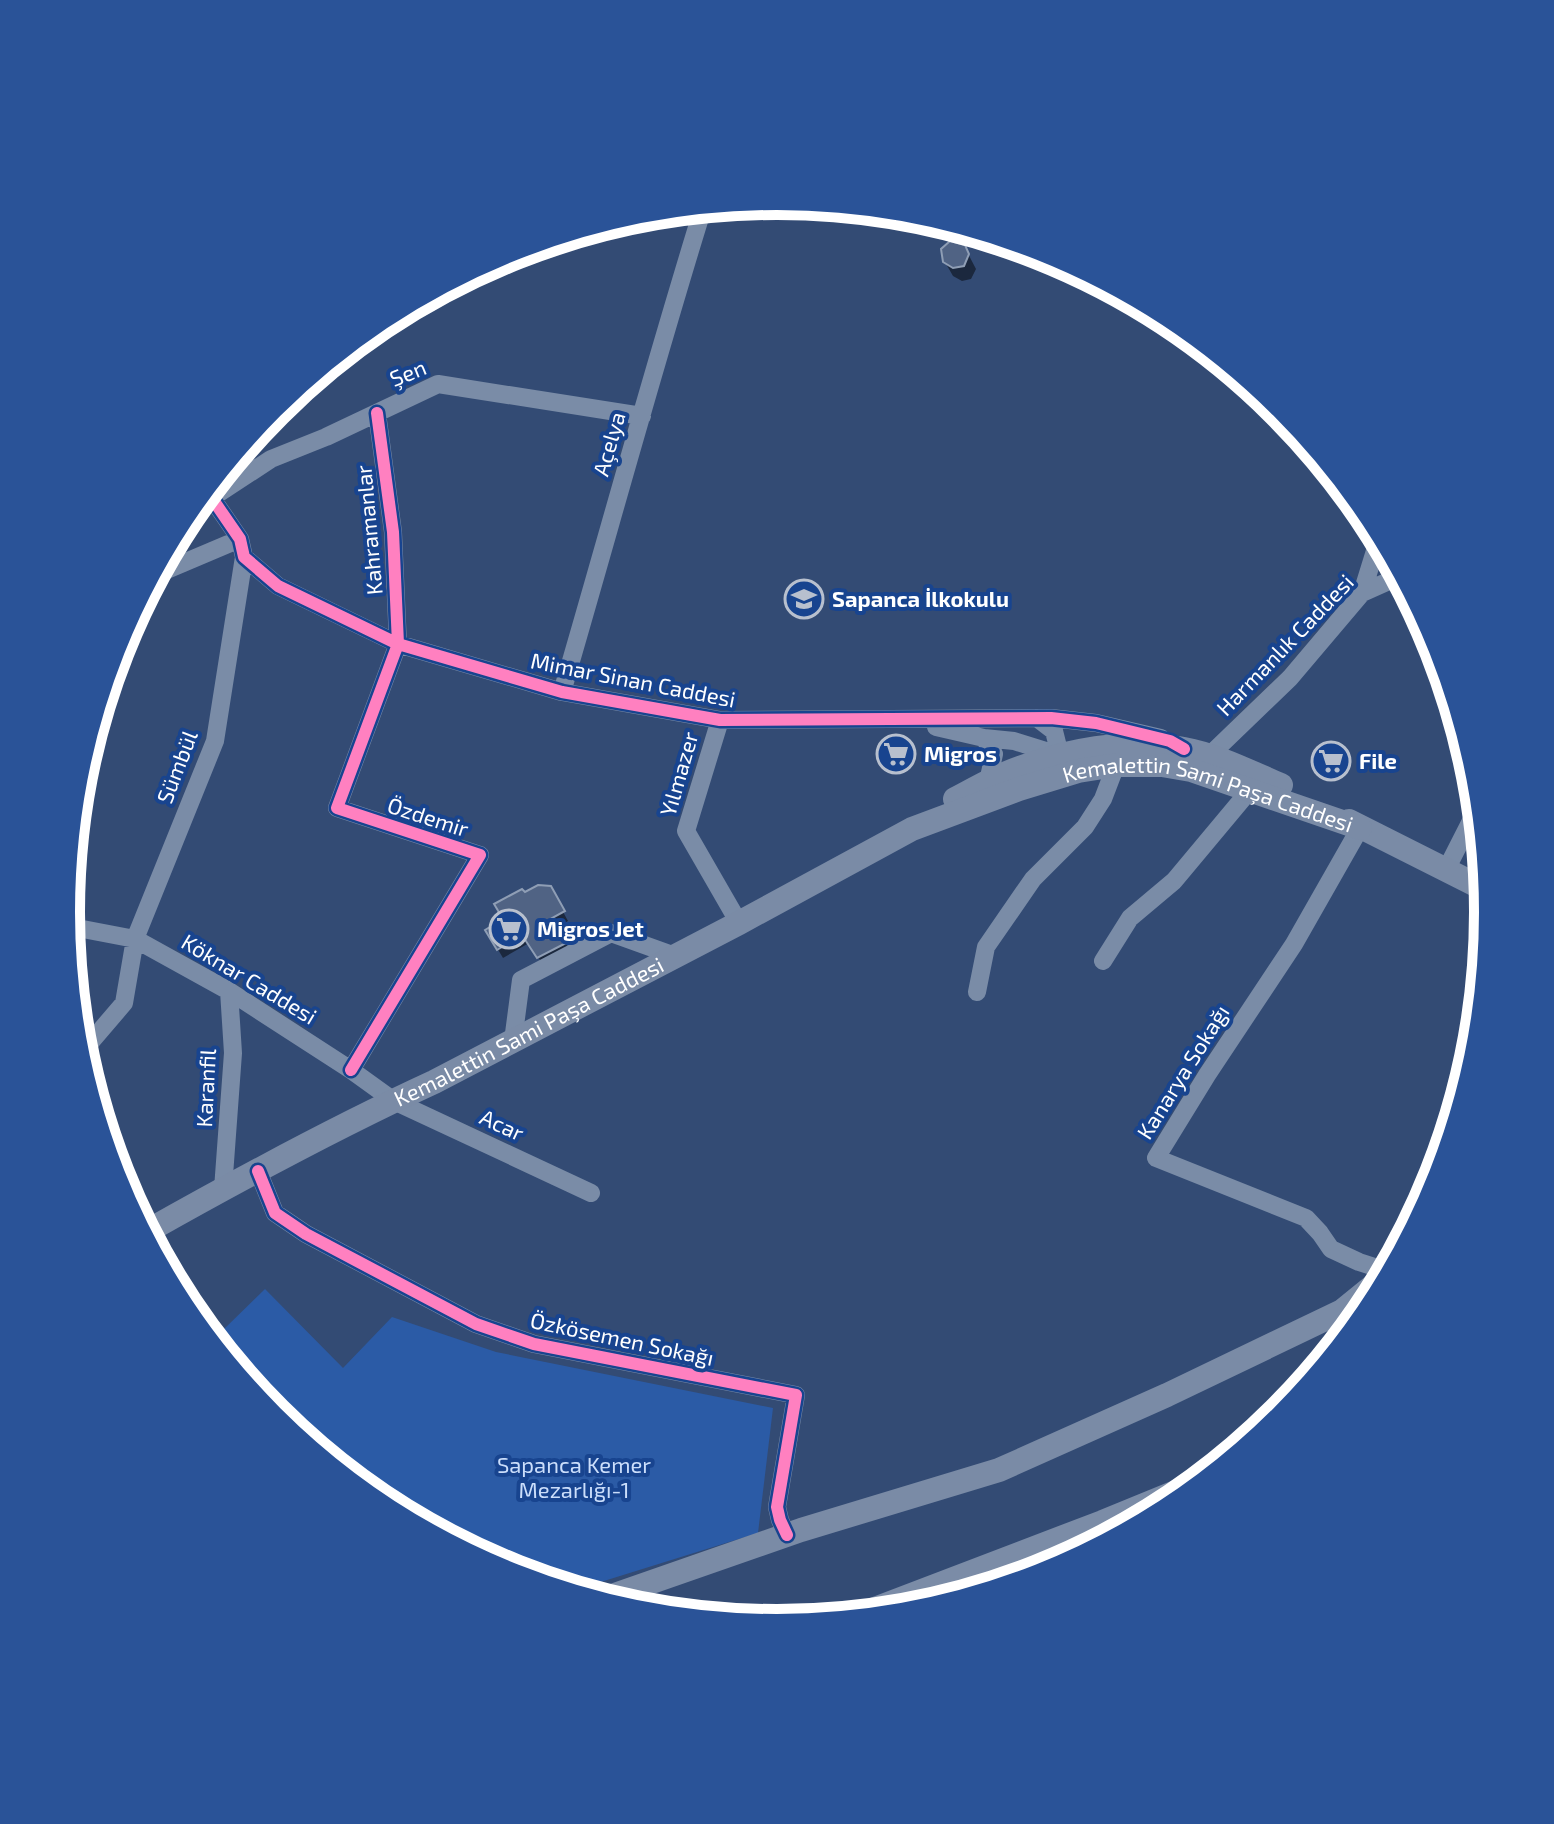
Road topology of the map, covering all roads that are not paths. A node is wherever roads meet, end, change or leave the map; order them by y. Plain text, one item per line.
1 (699, 220) edge
2 (377, 413) junction
3 (642, 416) junction
4 (227, 484) edge
5 (214, 501) edge
6 (242, 548) junction
7 (1374, 553) edge
8 (169, 571) edge
9 (1390, 581) edge
10 (1362, 593) junction
11 (398, 644) junction
12 (562, 692) junction
13 (1037, 718) junction
14 (720, 720) junction
15 (881, 721) junction
16 (984, 738) junction
17 (1184, 749) junction
18 (1060, 755) junction
19 (1209, 756) junction
20 (1104, 767) junction
21 (1048, 780) junction
22 (988, 782) junction
23 (1250, 790) junction
24 (1469, 826) edge
25 (1360, 828) junction
26 (912, 829) junction
27 (1446, 870) junction
28 (1473, 884) edge
29 (739, 923) junction
30 (80, 929) edge
31 (135, 939) junction
32 (675, 956) junction
33 (1103, 961) dead end
34 (229, 991) junction
35 (977, 992) dead end
36 (92, 1041) edge
37 (513, 1041) junction
38 (351, 1070) junction
39 (394, 1101) junction
40 (258, 1171) junction
41 (223, 1189) junction
42 (591, 1193) dead end
43 (156, 1227) edge
44 (1377, 1268) edge
45 (1357, 1299) edge
46 (1133, 1511) edge
47 (787, 1535) junction
48 (624, 1592) edge
49 (915, 1595) edge

1 - 3 street, Açelya
2 - 3 street, Şen
2 - 4 street, Şen
2 - 11 street, Kahramanlar
3 - 12 street, Açelya
5 - 6 street, Mimar Sinan Caddesi
6 - 8 street
6 - 11 street, Mimar Sinan Caddesi
6 - 31 street, Sümbül
7 - 10 street
9 - 10 street, Harmanlık Caddesi
10 - 19 street, Harmanlık Caddesi
11 - 12 street, Mimar Sinan Caddesi
11 - 38 street, Özdemir
12 - 14 street, Mimar Sinan Caddesi
13 - 15 street
13 - 17 street
13 - 18 street
14 - 15 street, Mimar Sinan Caddesi
14 - 29 street, Yılmazer
15 - 16 street
16 - 18 street
16 - 22 street
17 - 18 main road, Kemalettin Sami Paşa Caddesi
17 - 19 main road, Kemalettin Sami Paşa Caddesi
18 - 20 street
18 - 21 street
18 - 22 main road, Kemalettin Sami Paşa Caddesi
19 - 25 main road, Kemalettin Sami Paşa Caddesi
20 - 21 main road, Kemalettin Sami Paşa Caddesi
20 - 23 main road, Kemalettin Sami Paşa Caddesi
20 - 35 street
21 - 26 main road, Kemalettin Sami Paşa Caddesi
22 - 26 main road, Kemalettin Sami Paşa Caddesi
23 - 25 main road, Kemalettin Sami Paşa Caddesi
23 - 33 street
24 - 27 street
25 - 27 main road
25 - 44 street, Kanarya Sokağı
26 - 29 main road, Kemalettin Sami Paşa Caddesi
27 - 28 main road
29 - 32 main road, Kemalettin Sami Paşa Caddesi
30 - 31 street, Köknar Caddesi
31 - 34 street, Köknar Caddesi
31 - 36 street, Sümbül
32 - 37 main road, Kemalettin Sami Paşa Caddesi
32 - 37 street
34 - 38 street, Köknar Caddesi
34 - 41 street, Karanfil
37 - 39 main road, Kemalettin Sami Paşa Caddesi
38 - 39 street, Köknar Caddesi
39 - 40 main road, Kemalettin Sami Paşa Caddesi
39 - 42 street, Acar
40 - 41 main road, Kemalettin Sami Paşa Caddesi
40 - 47 street, Özkösemen Sokağı
41 - 43 main road, Kemalettin Sami Paşa Caddesi
45 - 47 main road
46 - 49 highway
47 - 48 main road

